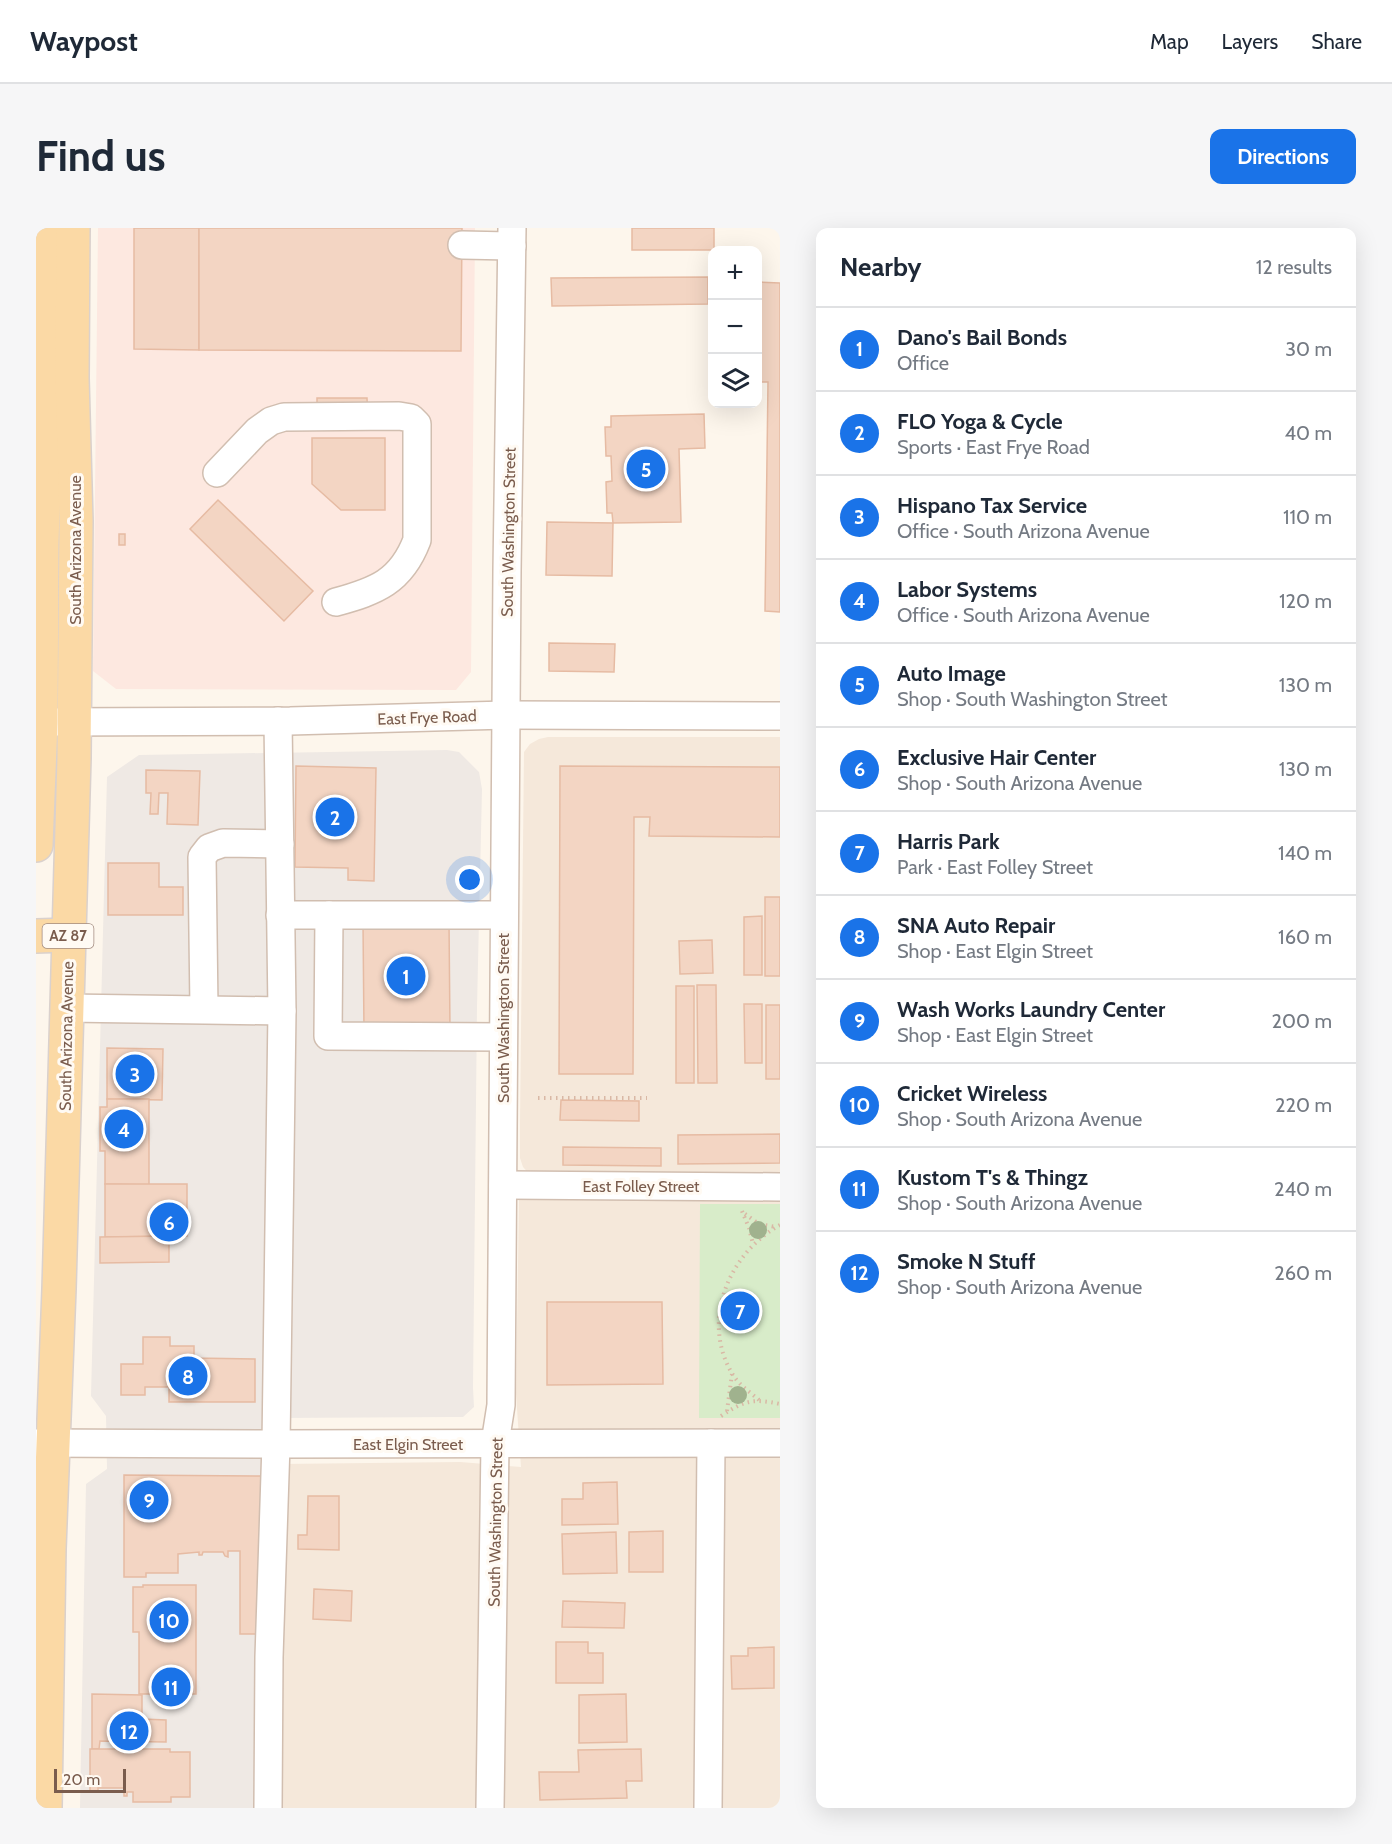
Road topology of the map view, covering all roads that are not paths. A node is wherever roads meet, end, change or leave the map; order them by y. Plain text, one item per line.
1 (45, 228) edge
2 (73, 228) edge
3 (512, 237) edge
4 (462, 245) dead end
5 (60, 290) junction
6 (218, 473) dead end
7 (42, 544) junction
8 (76, 544) junction
9 (336, 602) dead end
10 (506, 715) junction
11 (780, 716) edge
12 (278, 721) junction
13 (38, 722) edge
14 (74, 722) junction
15 (36, 834) edge
16 (280, 844) junction
17 (36, 845) edge
18 (71, 845) junction
19 (36, 853) edge
20 (280, 915) junction
21 (329, 915) junction
22 (504, 915) junction
23 (68, 935) junction
24 (36, 936) edge
25 (67, 1008) junction
26 (204, 1009) junction
27 (282, 1011) junction
28 (503, 1037) junction
29 (503, 1185) junction
30 (780, 1187) edge
31 (44, 1443) edge
32 (495, 1443) junction
33 (711, 1443) junction
34 (780, 1443) edge
35 (276, 1444) junction
36 (45, 1808) edge
37 (268, 1808) edge
38 (490, 1808) edge
39 (708, 1808) edge

1 - 5 main road, South Arizona Avenue / AZ 87
2 - 5 main road, South Arizona Avenue / AZ 87
3 - 4 street
3 - 10 street, South Washington Street
5 - 7 main road, South Arizona Avenue / AZ 87
5 - 8 main road, South Arizona Avenue / AZ 87
6 - 9 street
7 - 8 main road
7 - 13 main road, South Arizona Avenue / AZ 87
8 - 14 main road, South Arizona Avenue / AZ 87
10 - 11 street, East Frye Road
10 - 12 street, East Frye Road
10 - 22 street, South Washington Street
12 - 14 street, East Frye Road
12 - 16 street
13 - 14 street, East Frye Road
13 - 15 main road, South Arizona Avenue / AZ 87
14 - 18 main road, South Arizona Avenue / AZ 87
15 - 17 main road, South Arizona Avenue / AZ 87
15 - 18 main road
16 - 20 street
16 - 26 street
18 - 19 main road
18 - 23 main road, South Arizona Avenue / AZ 87
20 - 21 street
20 - 27 street
21 - 22 street
21 - 28 street
22 - 28 street, South Washington Street
23 - 24 main road
23 - 25 main road, South Arizona Avenue / AZ 87
25 - 26 street
25 - 31 main road, South Arizona Avenue / AZ 87
26 - 27 street
27 - 35 street
28 - 29 street, South Washington Street
29 - 30 street, East Folley Street
29 - 32 street, South Washington Street
31 - 35 street, East Elgin Street
31 - 36 main road, South Arizona Avenue / AZ 87
32 - 33 street, East Elgin Street
32 - 35 street, East Elgin Street
32 - 38 street, South Washington Street
33 - 34 street, East Elgin Street
33 - 39 street
35 - 37 street

